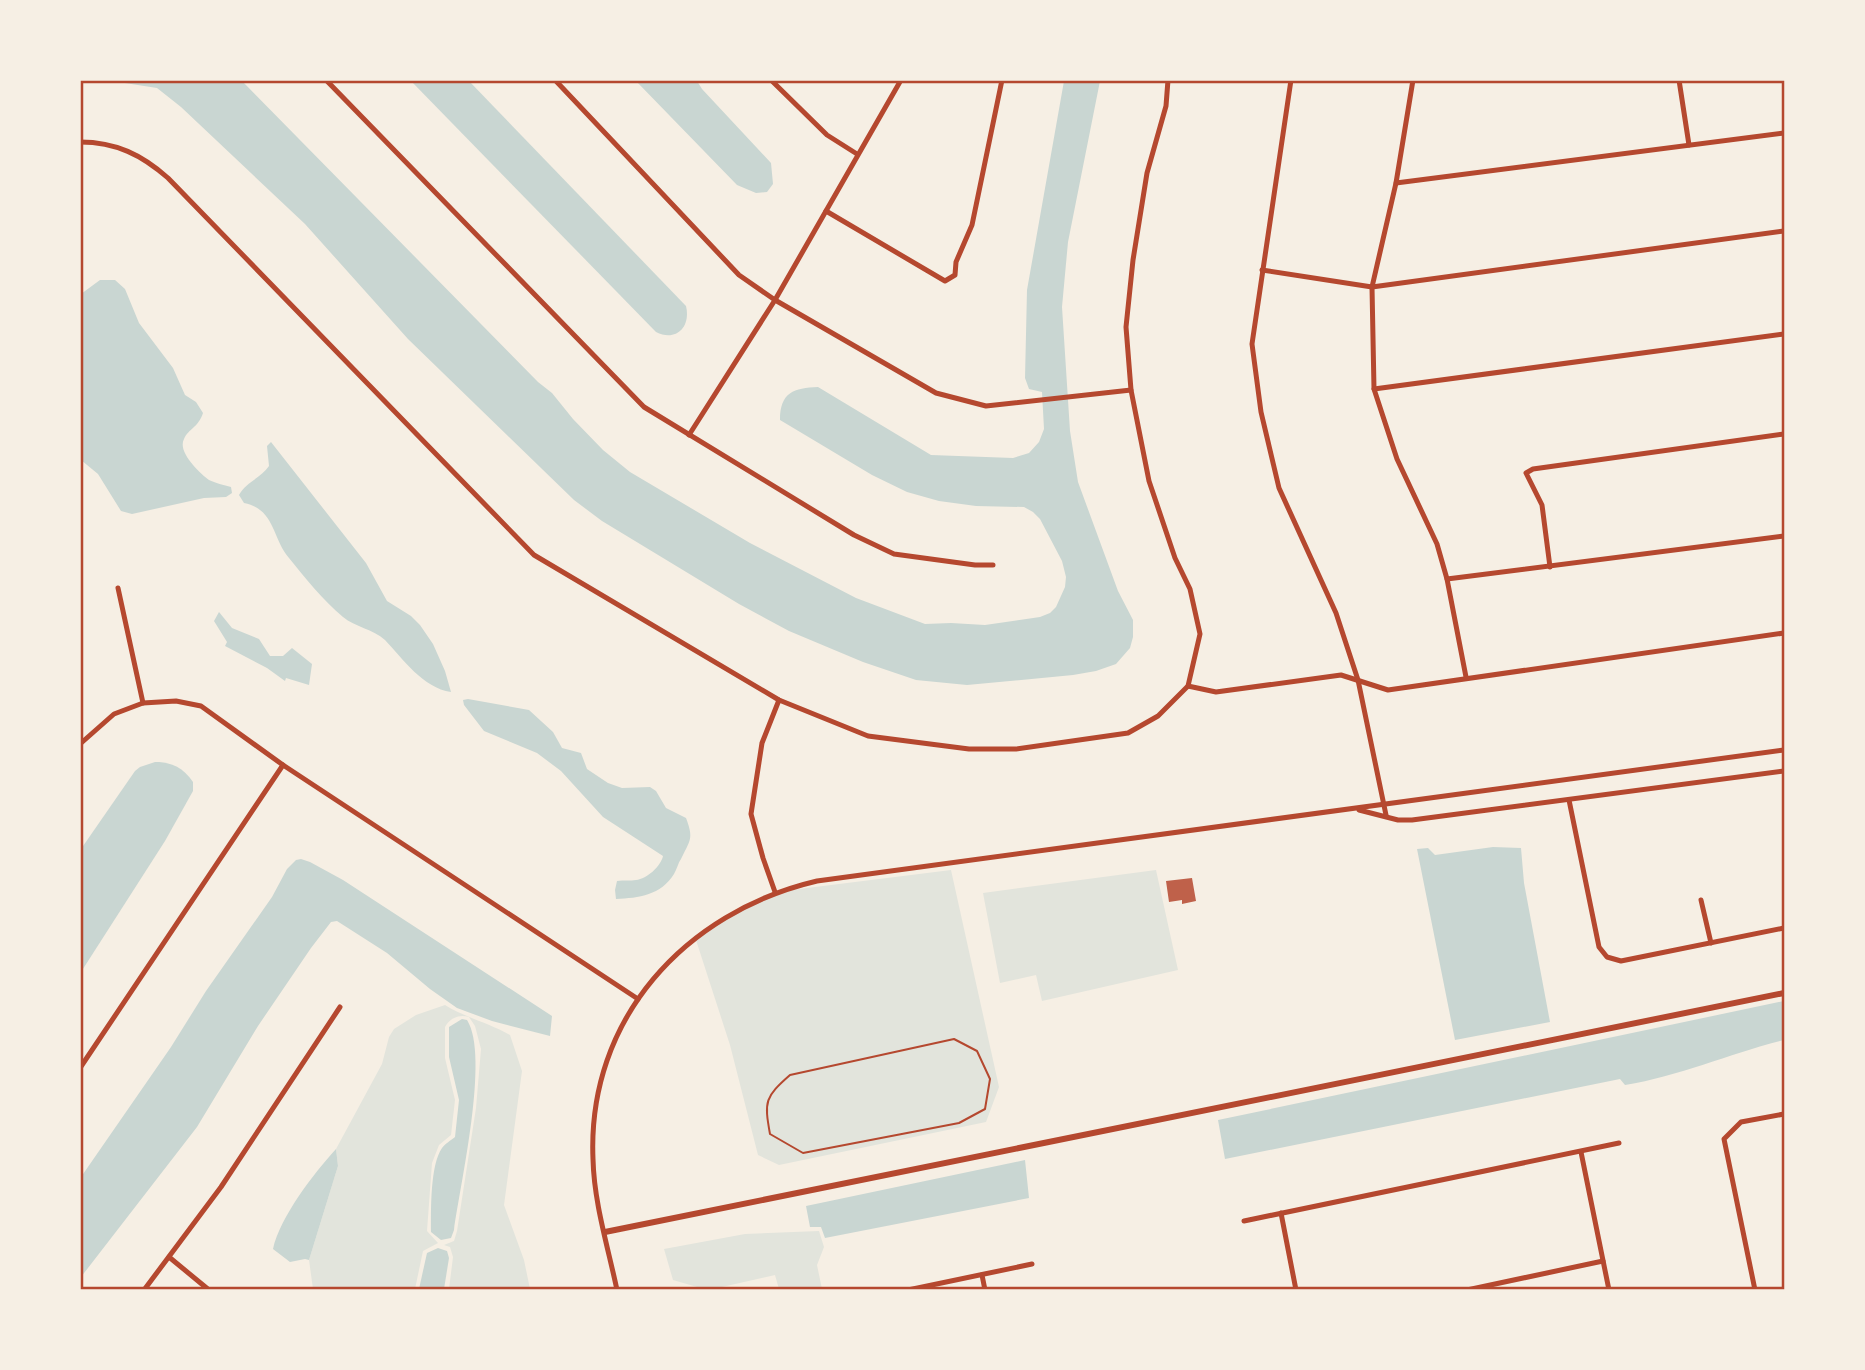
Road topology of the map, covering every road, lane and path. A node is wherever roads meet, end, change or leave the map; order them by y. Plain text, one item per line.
1 (326, 80) edge
2 (555, 80) edge
3 (771, 80) edge
4 (901, 80) edge
5 (1002, 80) edge
6 (1168, 80) edge
7 (1291, 80) edge
8 (1413, 80) edge
9 (1679, 80) edge
10 (1784, 133) edge
11 (80, 142) edge
12 (1689, 145) junction
13 (857, 154) junction
14 (1396, 183) junction
15 (826, 212) junction
16 (1784, 231) edge
17 (1262, 270) junction
18 (1372, 287) junction
19 (775, 300) junction
20 (1784, 334) edge
21 (1374, 389) junction
22 (1131, 390) junction
23 (1784, 434) edge
24 (689, 436) junction
25 (1784, 536) edge
26 (993, 565) dead end
27 (1550, 567) junction
28 (1447, 579) junction
29 (118, 588) dead end
30 (1784, 633) edge
31 (1466, 677) junction
32 (1357, 680) junction
33 (1188, 686) junction
34 (779, 700) junction
35 (143, 703) junction
36 (80, 744) edge
37 (1783, 750) edge
38 (1784, 760) edge
39 (283, 765) junction
40 (1784, 771) edge
41 (1569, 800) junction
42 (1383, 804) junction
43 (1353, 809) junction
44 (1386, 815) junction
45 (775, 892) junction
46 (1702, 901) dead end
47 (1784, 928) edge
48 (1711, 943) junction
49 (1784, 993) edge
50 (638, 999) junction
51 (340, 1007) dead end
52 (80, 1068) edge
53 (1784, 1114) edge
54 (770, 1134) joint
55 (1619, 1143) dead end
56 (1581, 1152) junction
57 (1281, 1213) junction
58 (1244, 1221) dead end
59 (605, 1232) junction
60 (169, 1257) junction
61 (1603, 1261) junction
62 (1032, 1264) dead end
63 (982, 1275) junction
64 (144, 1290) edge
65 (209, 1290) edge
66 (617, 1290) edge
67 (908, 1290) edge
68 (985, 1290) edge
69 (1296, 1290) edge
70 (1467, 1290) edge
71 (1609, 1290) edge
72 (1755, 1290) edge

1 - 24 street
2 - 19 street
3 - 13 street
4 - 13 street
5 - 15 street
6 - 22 street
7 - 17 street
8 - 14 street
9 - 12 street
10 - 12 street
11 - 34 street
12 - 14 street
13 - 15 street
14 - 18 street
15 - 19 street
16 - 18 street
17 - 18 street
17 - 32 street
18 - 21 street
19 - 22 street
19 - 24 street
20 - 21 street
21 - 28 street
22 - 33 street
23 - 27 street
24 - 26 street
25 - 27 street
27 - 28 street
28 - 31 street
29 - 35 street
30 - 31 street
31 - 32 street
32 - 33 street
32 - 42 street
33 - 34 street
34 - 45 street
35 - 36 street
35 - 39 street
37 - 38 street
37 - 42 street
39 - 50 street
39 - 52 street
40 - 41 street
41 - 44 street
41 - 48 street
42 - 43 street
42 - 44 street
43 - 44 street
43 - 45 street
45 - 50 street
46 - 48 street
47 - 48 street
49 - 59 street
50 - 59 street
51 - 60 street
53 - 72 street
54 - 54 path
55 - 56 street
56 - 57 street
56 - 61 street
57 - 58 street
57 - 69 street
59 - 66 street
60 - 64 street
60 - 65 street
61 - 70 street
61 - 71 street
62 - 63 street
63 - 67 street
63 - 68 street

